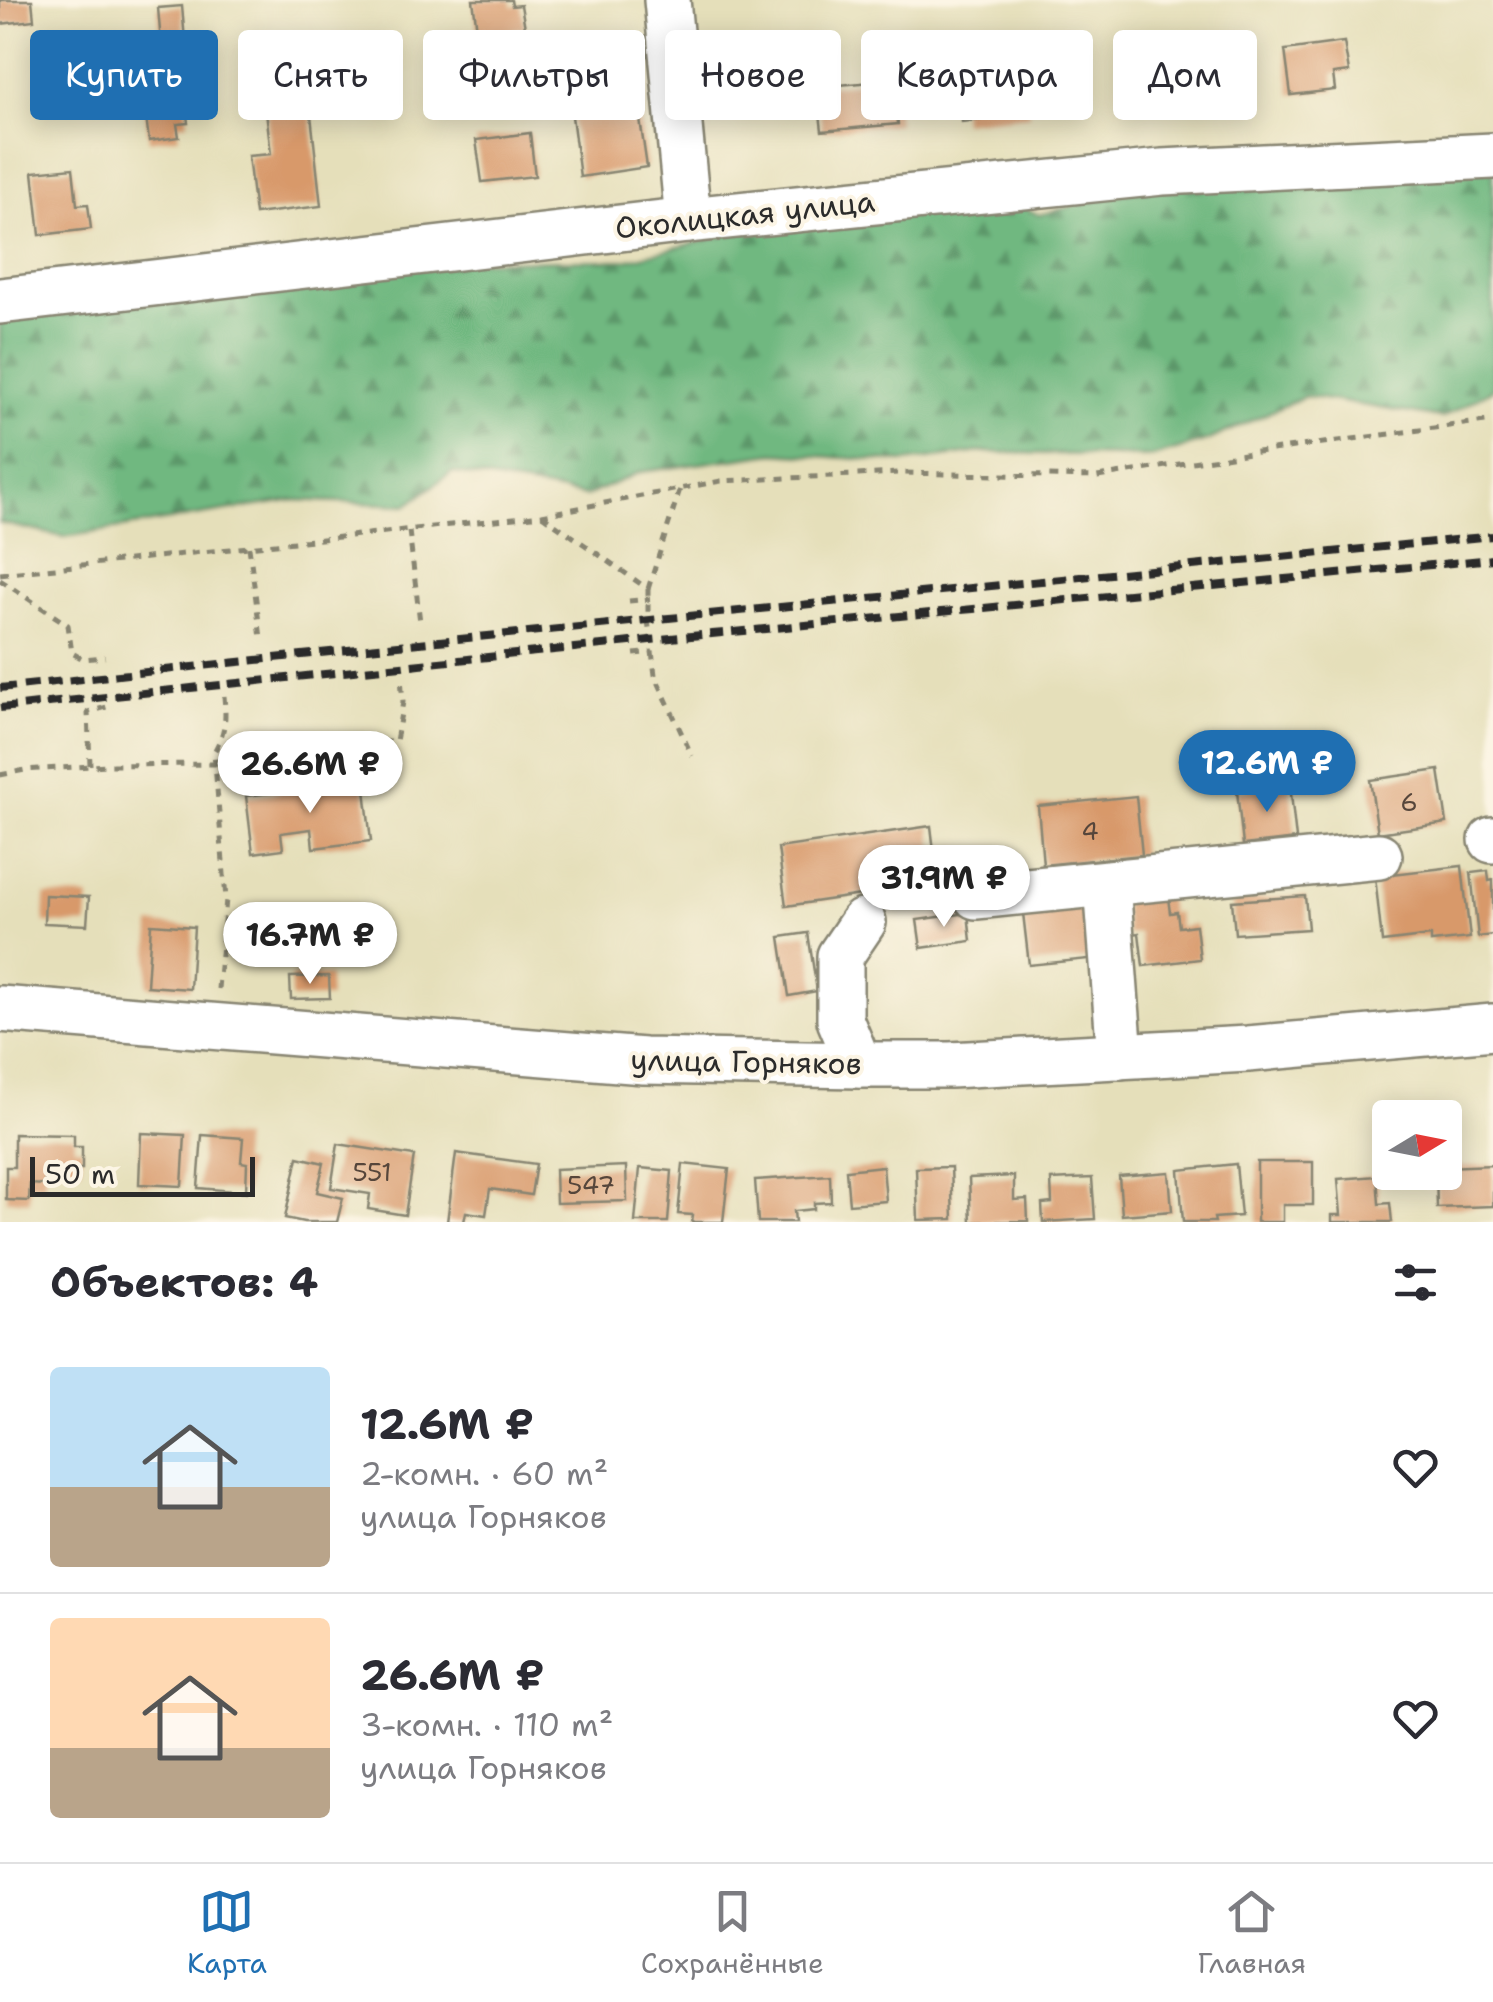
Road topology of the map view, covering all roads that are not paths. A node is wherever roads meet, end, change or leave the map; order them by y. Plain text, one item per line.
1 (667, 0) edge
2 (1493, 156) edge
3 (688, 220) junction
4 (0, 301) edge
5 (1379, 856) dead end
6 (1107, 884) junction
7 (976, 896) dead end
8 (863, 922) dead end
9 (0, 1009) edge
10 (1493, 1026) edge
11 (1120, 1056) junction
12 (859, 1065) junction

1 - 3 street
2 - 3 street, Околицкая улица
3 - 4 street, Околицкая улица
5 - 6 street
6 - 7 street
6 - 11 street
8 - 12 street
9 - 12 street, улица Горняков
10 - 11 street, улица Горняков
11 - 12 street, улица Горняков

